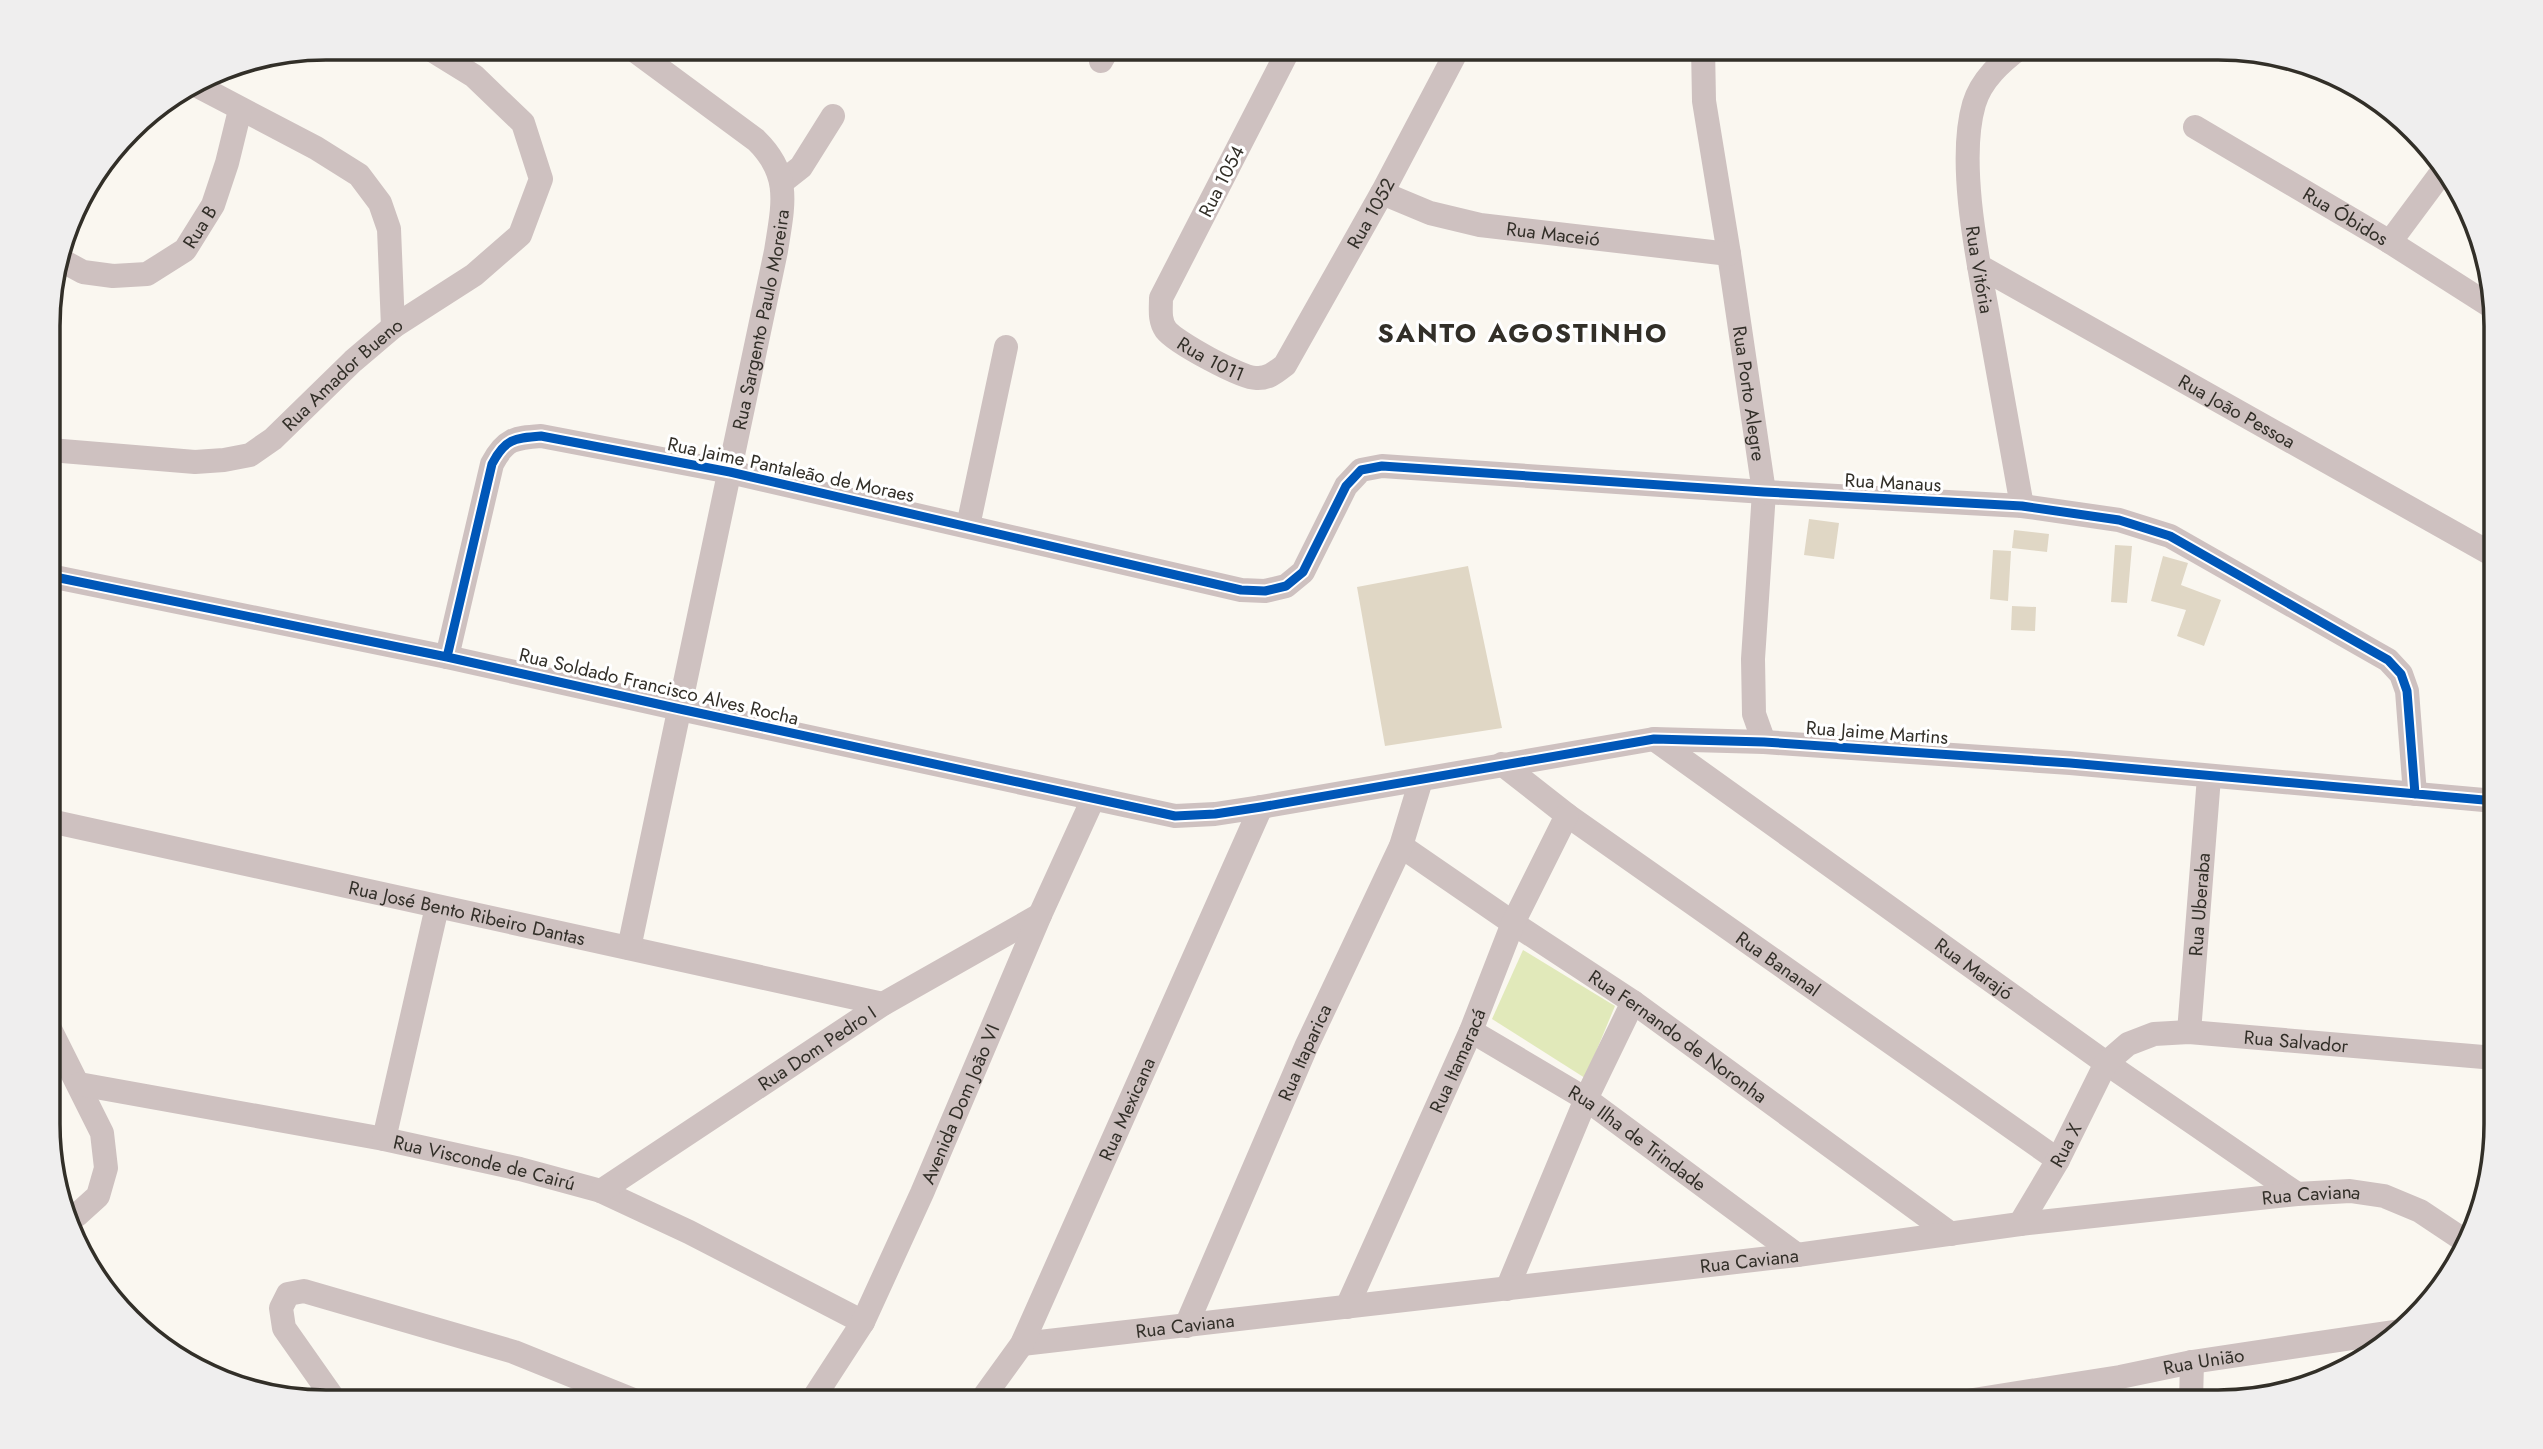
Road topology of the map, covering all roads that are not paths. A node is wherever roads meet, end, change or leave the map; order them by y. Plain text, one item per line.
1 (448, 60) edge
2 (648, 60) edge
3 (1283, 60) edge
4 (1452, 60) edge
5 (1703, 60) edge
6 (2006, 60) edge
7 (203, 89) edge
8 (240, 110) junction
9 (833, 116) dead end
10 (2195, 127) dead end
11 (2438, 177) edge
12 (782, 182) junction
13 (1382, 193) junction
14 (2390, 242) junction
15 (1729, 254) junction
16 (67, 264) edge
17 (1979, 266) junction
18 (2482, 301) edge
19 (1160, 317) joint
20 (393, 327) junction
21 (1006, 347) dead end
22 (1273, 374) joint
23 (60, 451) edge
24 (730, 472) junction
25 (1764, 492) junction
26 (2022, 506) junction
27 (968, 526) junction
28 (2484, 550) edge
29 (60, 578) edge
30 (1286, 586) joint
31 (447, 657) junction
32 (680, 709) junction
33 (1654, 739) junction
34 (1764, 742) junction
35 (1502, 764) junction
36 (2209, 776) junction
37 (1421, 780) junction
38 (2415, 794) junction
39 (1093, 799) junction
40 (2484, 800) edge
41 (1261, 807) junction
42 (1567, 815) junction
43 (60, 823) edge
44 (1401, 846) junction
45 (437, 907) junction
46 (1040, 915) junction
47 (1513, 923) junction
48 (629, 948) junction
49 (1633, 1002) junction
50 (883, 1004) junction
51 (1471, 1031) junction
52 (2189, 1032) junction
53 (60, 1048) edge
54 (2484, 1057) edge
55 (2106, 1063) junction
56 (79, 1084) junction
57 (1586, 1099) junction
58 (384, 1139) junction
59 (2058, 1160) junction
60 (601, 1191) junction
61 (2297, 1194) junction
62 (77, 1216) edge
63 (2020, 1224) junction
64 (1951, 1234) junction
65 (2458, 1236) edge
66 (1797, 1255) junction
67 (1507, 1289) junction
68 (1347, 1307) junction
69 (863, 1322) junction
70 (1186, 1326) junction
71 (2380, 1334) edge
72 (1022, 1344) junction
73 (2192, 1362) junction
74 (328, 1390) edge
75 (608, 1390) edge
76 (819, 1390) edge
77 (988, 1390) edge
78 (2037, 1390) edge
79 (2191, 1390) edge

1 - 20 street
2 - 12 street, Rua Sargento Paulo Moreira
3 - 19 street, Rua 1054
4 - 13 street, Rua 1052
5 - 15 street, Rua Porto Alegre
6 - 17 street, Rua Vitória
7 - 8 street, Rua Amador Bueno
8 - 16 street, Rua B
8 - 20 street, Rua Amador Bueno
9 - 12 street
10 - 14 street, Rua Óbidos
11 - 14 street
12 - 24 street, Rua Sargento Paulo Moreira
13 - 15 street, Rua Maceió
13 - 22 street, Rua 1052
14 - 18 street, Rua Óbidos
15 - 25 street, Rua Porto Alegre
17 - 26 street, Rua Vitória
17 - 28 street, Rua João Pessoa
19 - 22 street, Rua 1011
20 - 23 street, Rua Amador Bueno
21 - 27 street
24 - 27 street, Rua Jaime Pantaleão de Moraes
24 - 31 street, Rua Jaime Pantaleão de Moraes
24 - 32 street, Rua Sargento Paulo Moreira
25 - 26 street, Rua Manaus
25 - 30 street, Rua Manaus
25 - 34 street, Rua Porto Alegre
26 - 38 street, Rua Manaus
27 - 30 street, Rua Jaime Pantaleão de Moraes
29 - 31 street, Rua Soldado Francisco Alves Rocha
31 - 32 street, Rua Soldado Francisco Alves Rocha
32 - 39 street, Rua Soldado Francisco Alves Rocha
32 - 48 street, Rua Sargento Paulo Moreira
33 - 34 street, Rua Jaime Martins
33 - 35 street, Rua Jaime Martins
33 - 55 street, Rua Marajó
34 - 36 street, Rua Jaime Martins
35 - 37 street, Rua Jaime Martins
35 - 42 street, Rua Bananal
36 - 38 street, Rua Jaime Martins
36 - 52 street, Rua Uberaba
37 - 41 street, Rua Jaime Martins
37 - 44 street, Rua Itaparica
38 - 40 street, Rua Jaime Martins
39 - 41 street, Rua Soldado Francisco Alves Rocha
39 - 46 street, Avenida Dom João VI
41 - 72 street, Rua Mexicana
42 - 47 street, Rua Itamaracá
42 - 59 street, Rua Bananal
43 - 45 street, Rua José Bento Ribeiro Dantas
44 - 47 street, Rua Fernando de Noronha
44 - 70 street, Rua Itaparica
45 - 48 street, Rua José Bento Ribeiro Dantas
45 - 58 street
46 - 50 street, Rua Dom Pedro I
46 - 69 street, Avenida Dom João VI
47 - 49 street, Rua Fernando de Noronha
47 - 51 street, Rua Itamaracá
48 - 50 street, Rua José Bento Ribeiro Dantas
49 - 57 street
49 - 64 street, Rua Fernando de Noronha
50 - 60 street, Rua Dom Pedro I
51 - 57 street, Rua Ilha de Trindade
51 - 68 street, Rua Itamaracá
52 - 54 street, Rua Salvador
52 - 55 street, Rua Salvador
53 - 56 street
55 - 59 street, Rua X
55 - 61 street, Rua Marajó
56 - 58 street, Rua Visconde de Cairú
56 - 62 street
57 - 66 street, Rua Ilha de Trindade
57 - 67 street
58 - 60 street, Rua Visconde de Cairú
59 - 63 street, Rua X
60 - 69 street, Rua Visconde de Cairú
61 - 63 street, Rua Caviana
61 - 65 street, Rua Caviana
63 - 64 street, Rua Caviana
64 - 66 street, Rua Caviana
66 - 67 street, Rua Caviana
67 - 68 street, Rua Caviana
68 - 70 street, Rua Caviana
69 - 76 street, Avenida Dom João VI
70 - 72 street, Rua Caviana
71 - 73 street, Rua União
72 - 77 street, Rua Mexicana
73 - 78 street, Rua União
73 - 79 street
74 - 75 street

